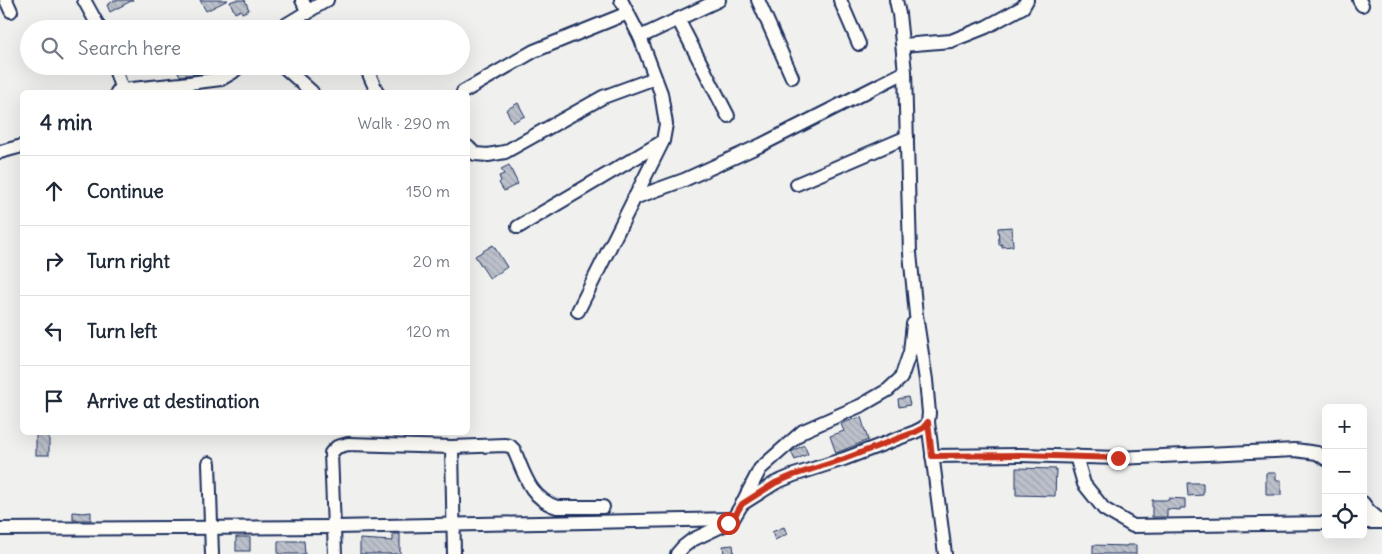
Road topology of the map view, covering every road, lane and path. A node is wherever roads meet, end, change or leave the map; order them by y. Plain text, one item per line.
1 (84, 0) edge
2 (302, 0) edge
3 (327, 0) edge
4 (622, 0) edge
5 (719, 0) edge
6 (758, 0) edge
7 (840, 0) edge
8 (896, 0) edge
9 (1027, 0) edge
10 (308, 12) junction
11 (628, 13) junction
12 (678, 19) junction
13 (95, 20) edge
14 (294, 20) edge
15 (640, 37) junction
16 (859, 44) dead end
17 (902, 45) junction
18 (905, 72) junction
19 (116, 75) edge
20 (227, 75) edge
21 (293, 75) edge
22 (369, 75) edge
23 (792, 77) dead end
24 (655, 78) junction
25 (119, 90) edge
26 (154, 90) edge
27 (310, 90) edge
28 (376, 90) edge
29 (466, 90) edge
30 (728, 116) dead end
31 (907, 137) junction
32 (663, 141) junction
33 (20, 147) edge
34 (470, 149) edge
35 (0, 152) edge
36 (797, 184) dead end
37 (634, 198) junction
38 (518, 227) dead end
39 (578, 311) dead end
40 (916, 314) junction
41 (928, 422) junction
42 (452, 447) junction
43 (932, 456) junction
44 (1076, 456) junction
45 (1322, 456) edge
46 (209, 463) dead end
47 (742, 504) junction
48 (549, 505) junction
49 (603, 507) dead end
50 (1367, 509) edge
51 (733, 519) junction
52 (555, 522) junction
53 (1367, 522) edge
54 (1382, 522) edge
55 (1322, 523) edge
56 (455, 524) junction
57 (335, 527) junction
58 (212, 528) junction
59 (0, 529) edge
60 (212, 554) edge
61 (335, 554) edge
62 (454, 554) edge
63 (677, 554) edge
64 (945, 554) edge

1 - 13 street
2 - 10 street
3 - 10 street
4 - 11 street
5 - 12 street
6 - 23 street
7 - 16 street
8 - 17 street
9 - 17 street
10 - 14 street
11 - 15 street
11 - 29 street
12 - 15 street
12 - 30 street
15 - 24 street
17 - 18 street
18 - 31 street
18 - 37 street
19 - 25 street
20 - 26 street
21 - 27 street
22 - 28 street
24 - 32 street
24 - 34 street
31 - 36 street
31 - 40 street
32 - 37 street
32 - 38 street
33 - 35 street
37 - 39 street
40 - 41 street
40 - 47 street
41 - 43 street
41 - 47 street
42 - 48 street
42 - 56 street
42 - 57 street
43 - 44 street
43 - 64 street
44 - 45 street
44 - 55 street
46 - 58 street
47 - 51 street
48 - 49 street
48 - 52 street
50 - 54 street
51 - 52 street
51 - 63 street
52 - 56 street
53 - 54 street
56 - 57 street
56 - 62 street
57 - 58 street
57 - 61 street
58 - 59 street
58 - 60 street

